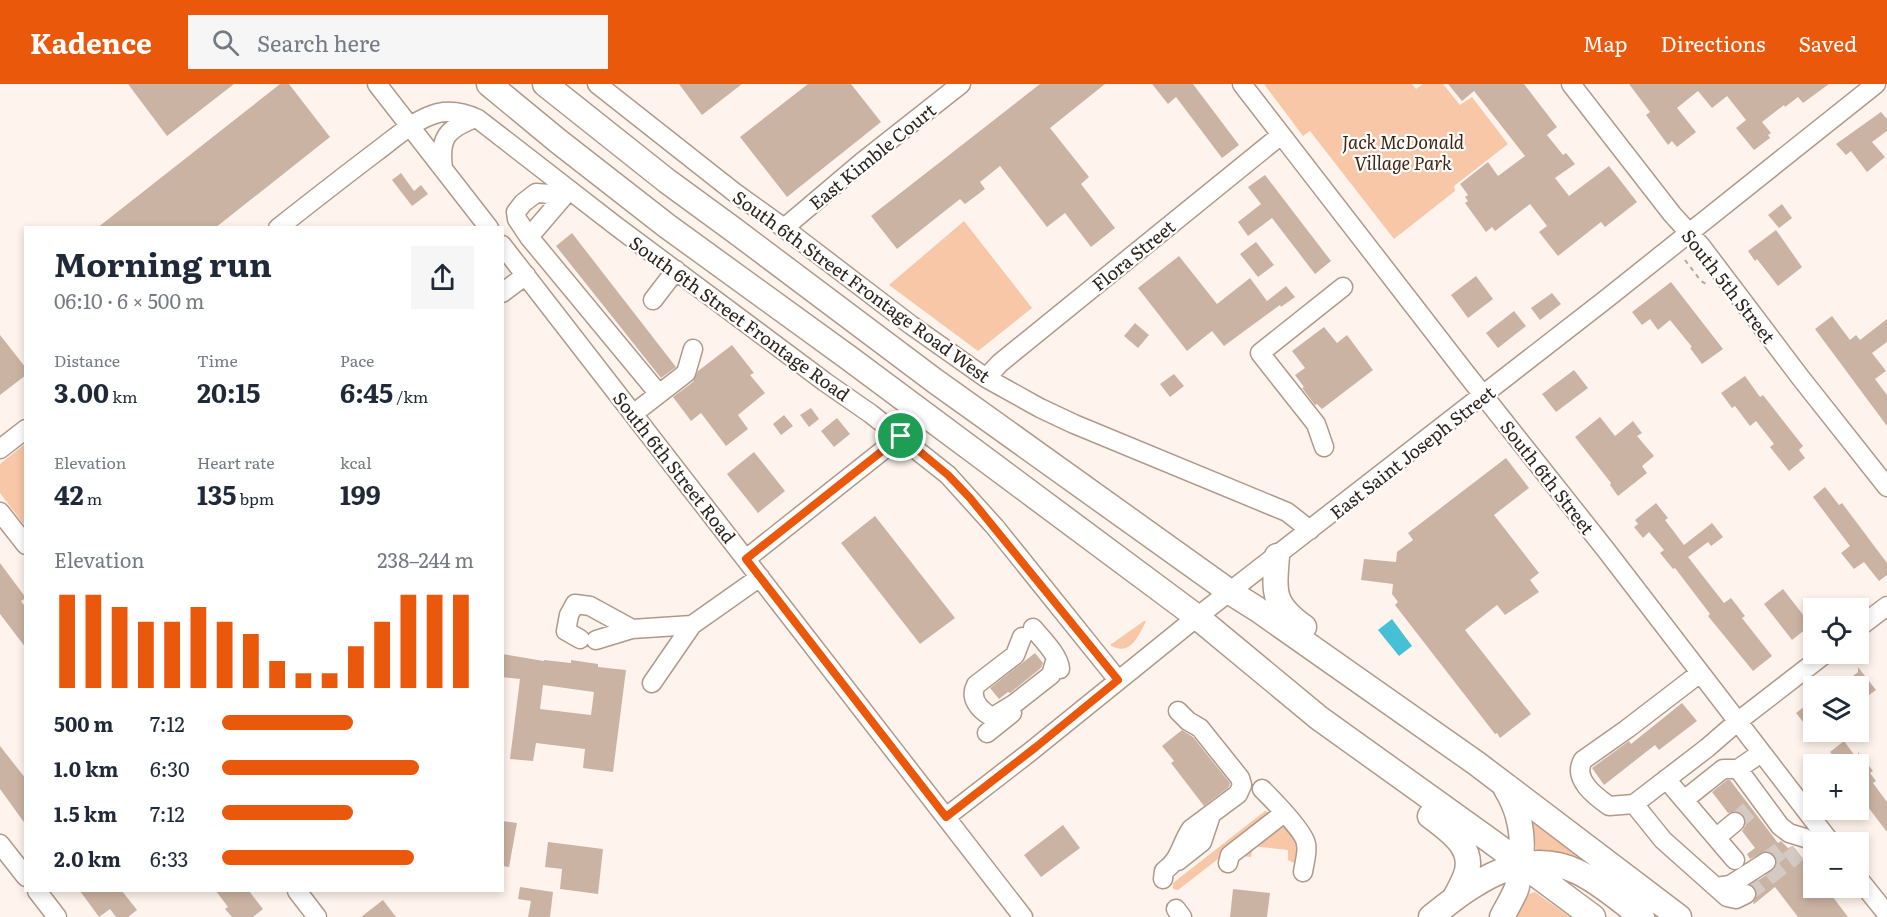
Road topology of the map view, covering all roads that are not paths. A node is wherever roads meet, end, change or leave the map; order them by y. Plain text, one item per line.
1 (377, 84) edge
2 (489, 84) edge
3 (545, 84) edge
4 (597, 84) edge
5 (962, 84) edge
6 (1242, 84) edge
7 (1571, 84) edge
8 (1876, 84) edge
9 (475, 118) junction
10 (410, 127) junction
11 (1281, 135) junction
12 (443, 168) junction
13 (567, 192) junction
14 (281, 226) edge
15 (487, 226) edge
16 (784, 228) junction
17 (1688, 234) junction
18 (529, 237) junction
19 (504, 248) edge
20 (676, 270) junction
21 (526, 275) junction
22 (1343, 287) dead end
23 (504, 292) edge
24 (653, 300) dead end
25 (693, 349) dead end
26 (986, 378) junction
27 (659, 394) junction
28 (1483, 395) junction
29 (633, 414) junction
30 (24, 431) edge
31 (901, 436) junction
32 (1324, 447) dead end
33 (0, 449) edge
34 (1887, 487) edge
35 (0, 512) edge
36 (1310, 530) junction
37 (24, 542) edge
38 (1277, 556) junction
39 (746, 559) junction
40 (760, 577) junction
41 (1230, 592) junction
42 (1887, 606) edge
43 (1197, 617) junction
44 (1869, 620) edge
45 (692, 625) junction
46 (632, 628) junction
47 (1056, 658) junction
48 (1812, 664) edge
49 (1700, 673) junction
50 (1118, 680) junction
51 (1274, 682) junction
52 (652, 683) dead end
53 (1178, 711) dead end
54 (1737, 722) junction
55 (987, 733) dead end
56 (1431, 733) junction
57 (1707, 748) junction
58 (1761, 753) junction
59 (1730, 769) junction
60 (1666, 779) junction
61 (1504, 784) junction
62 (1262, 789) dead end
63 (1684, 800) junction
64 (1634, 804) junction
65 (1284, 813) junction
66 (946, 817) junction
67 (1735, 822) tunnel mouth
68 (1717, 837) junction
69 (1801, 840) joint
70 (0, 844) edge
71 (1735, 860) dead end
72 (1766, 862) tunnel mouth
73 (1228, 863) dead end
74 (1521, 864) junction
75 (1303, 872) dead end
76 (24, 874) edge
77 (1163, 879) dead end
78 (1716, 887) junction
79 (38, 892) edge
80 (298, 892) edge
81 (1869, 892) edge
82 (1746, 894) dead end
83 (1454, 899) junction
84 (1887, 914) edge
85 (57, 917) edge
86 (317, 917) edge
87 (1023, 917) edge
88 (1431, 917) edge
89 (1502, 917) edge
90 (1593, 917) edge
91 (1642, 917) edge
92 (1679, 917) edge

1 - 10 street
2 - 43 main road
3 - 41 main road
4 - 16 street, South 6th Street Frontage Road West
5 - 16 street, East Kimble Court
6 - 11 street, South 6th Street
7 - 17 street, South 5th Street
8 - 17 street, East Saint Joseph Street
9 - 10 street, South 6th Street Frontage Road
9 - 12 street
9 - 13 street, South 6th Street Frontage Road
10 - 12 street
10 - 14 street, South 6th Street Frontage Road
11 - 26 street, Flora Street
11 - 28 street, South 6th Street
12 - 15 street
13 - 18 street
13 - 18 street
13 - 20 street, South 6th Street Frontage Road
16 - 26 street, South 6th Street Frontage Road West
17 - 28 street, East Saint Joseph Street
17 - 34 street, South 5th Street
18 - 27 street
19 - 21 street, South 6th Street Road
20 - 24 street
20 - 31 street, South 6th Street Frontage Road
21 - 23 street
21 - 29 street, South 6th Street Road
22 - 32 street
25 - 27 street
26 - 36 street, South 6th Street Frontage Road West
27 - 29 street
28 - 36 street, East Saint Joseph Street
28 - 49 street, South 6th Street
29 - 39 street, South 6th Street Road
30 - 33 street
31 - 39 street
31 - 50 street, South 6th Street Frontage Road
35 - 37 street
36 - 38 street, East Saint Joseph Street
38 - 41 street, East Saint Joseph Street
38 - 56 main road
39 - 40 street, South 6th Street Road
40 - 45 street
40 - 66 street, South 6th Street Road
41 - 43 street, East Saint Joseph Street
41 - 56 main road
42 - 44 street
43 - 50 street, East Saint Joseph Street
43 - 51 main road
45 - 46 street
45 - 52 street
46 - 46 street
47 - 47 street
47 - 55 street
48 - 54 street
49 - 54 street, South 6th Street
49 - 64 street
50 - 66 street, East Saint Joseph Street
51 - 74 main road
51 - 83 main road
53 - 77 street
54 - 57 street
54 - 58 street, South 6th Street
56 - 61 main road
57 - 59 street
57 - 60 street
58 - 59 street
58 - 69 street, South 6th Street
59 - 63 street
59 - 69 street
60 - 63 street
60 - 64 street
61 - 74 main road
61 - 92 main road
62 - 65 street
63 - 68 street
64 - 78 street
65 - 73 street
65 - 75 street
66 - 87 street, South 6th Street Road
67 - 68 street
68 - 71 street
70 - 76 street
72 - 78 street
74 - 83 main road
74 - 89 main road
74 - 90 main road
74 - 91 main road
78 - 82 street
79 - 85 street
80 - 86 street
81 - 84 street
83 - 88 main road

